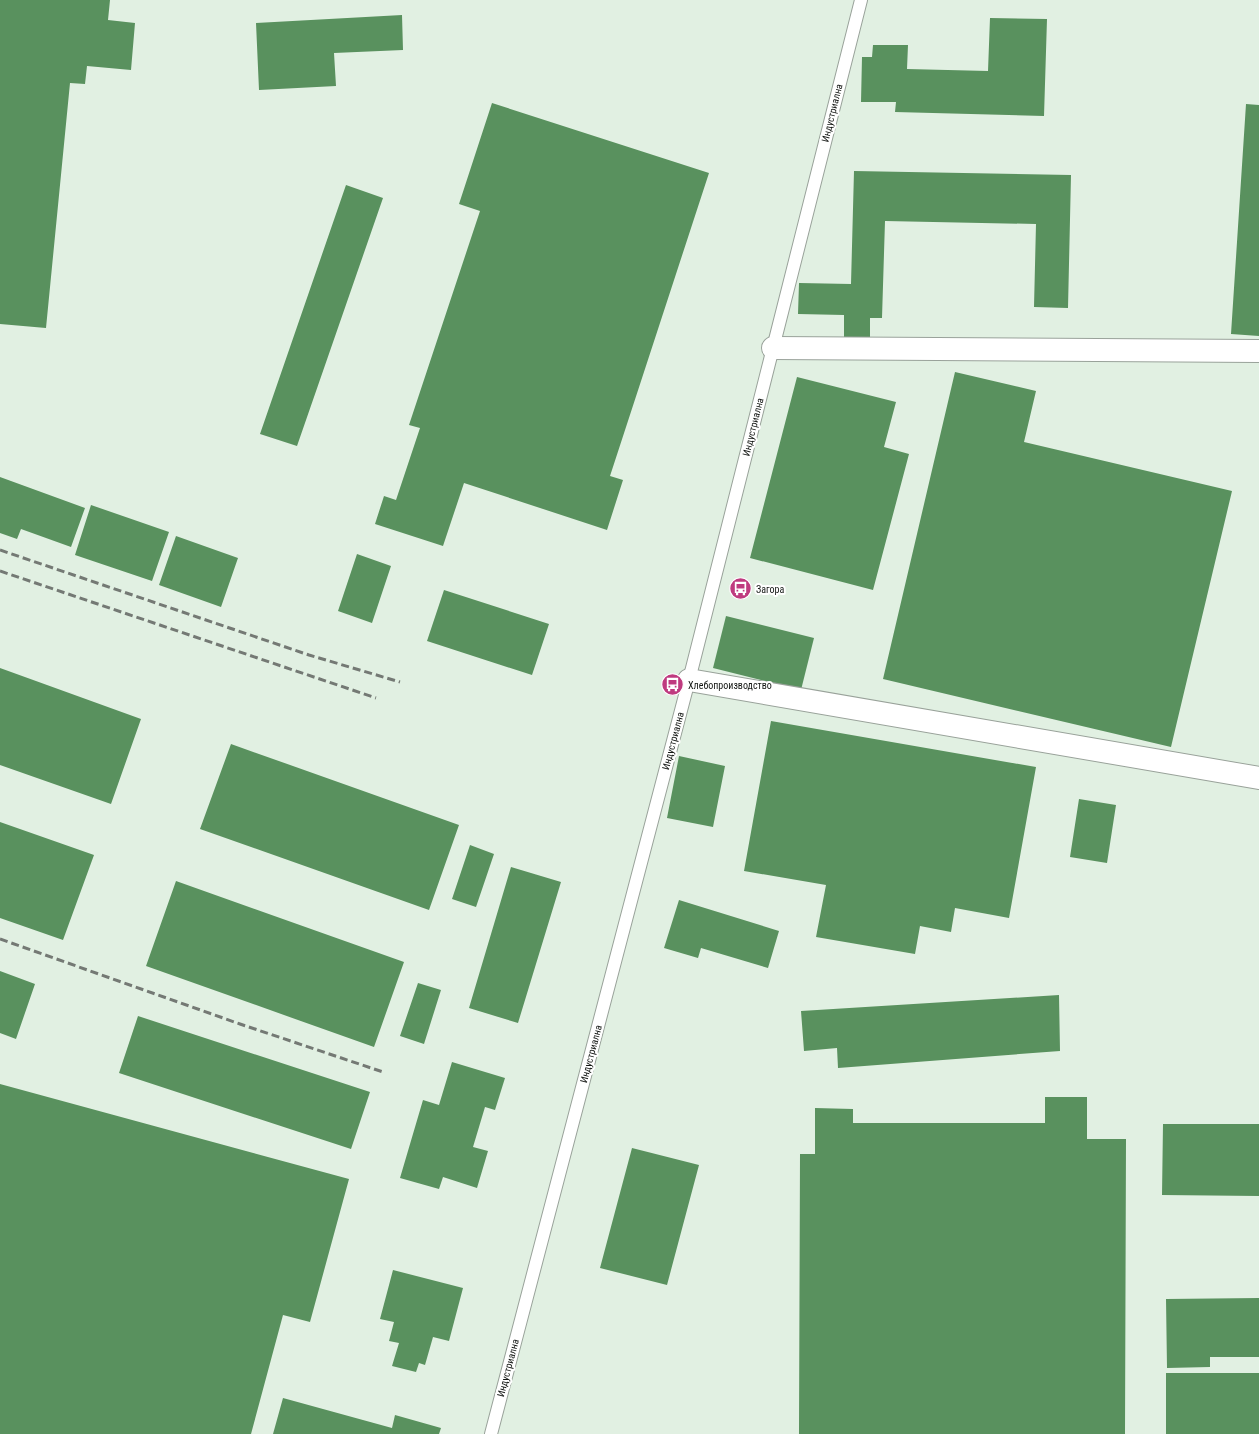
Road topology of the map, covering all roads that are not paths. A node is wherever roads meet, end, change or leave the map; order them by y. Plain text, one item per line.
1 (861, 0) edge
2 (773, 348) junction
3 (1259, 351) edge
4 (689, 680) junction
5 (1259, 778) edge
6 (491, 1434) edge

1 - 2 lane, Индустриална
2 - 3 street
2 - 4 lane, Индустриална
4 - 5 street
4 - 6 lane, Индустриална

